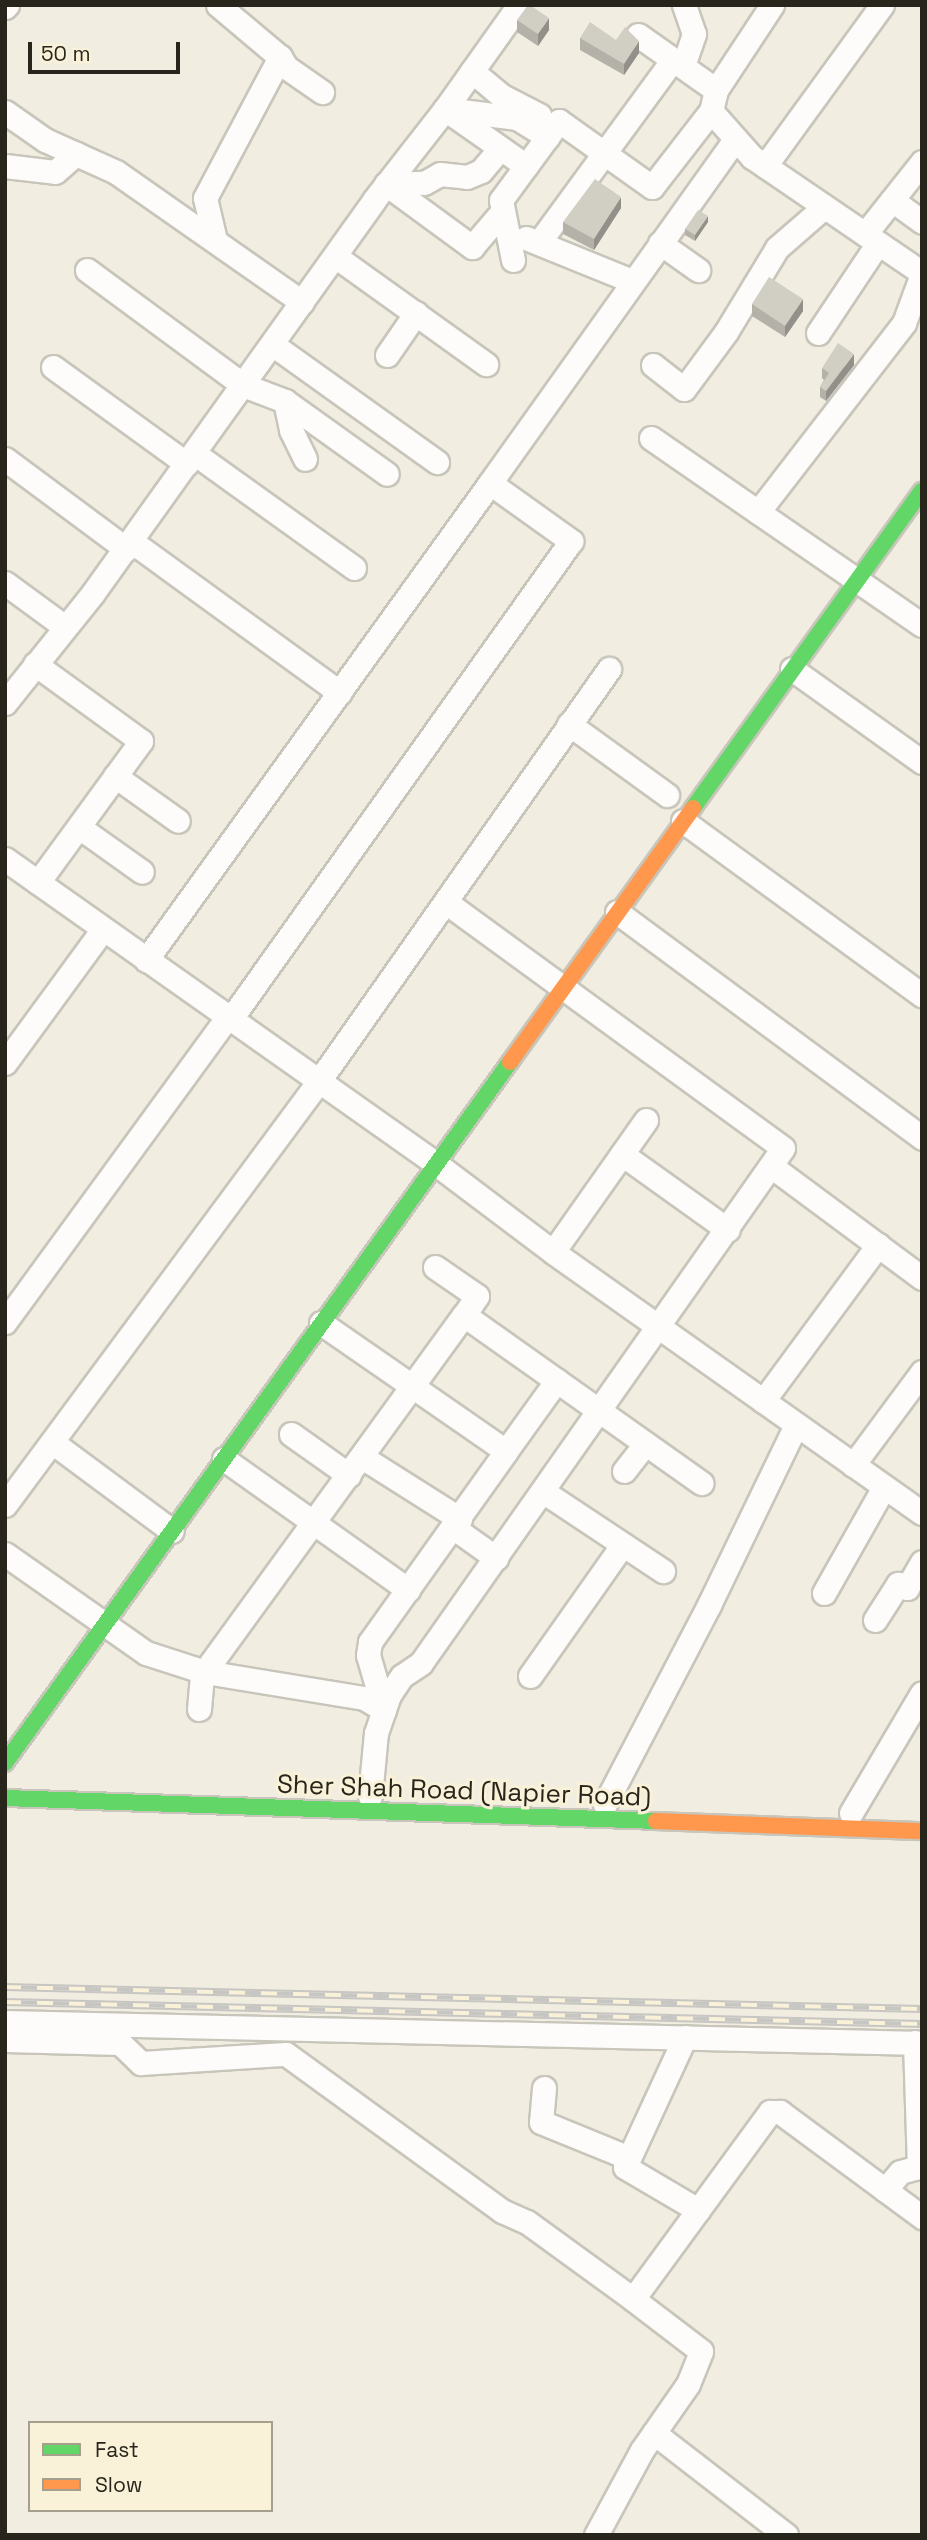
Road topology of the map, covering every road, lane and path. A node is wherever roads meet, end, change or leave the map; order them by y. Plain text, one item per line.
1 (218, 5) edge
2 (519, 5) edge
3 (684, 5) edge
4 (772, 5) edge
5 (882, 5) edge
6 (248, 14) edge
7 (638, 35) dead end
8 (280, 57) junction
9 (678, 63) junction
10 (472, 71) junction
11 (322, 92) dead end
12 (713, 100) junction
13 (445, 109) junction
14 (5, 112) edge
15 (553, 129) junction
16 (735, 140) junction
17 (500, 148) junction
18 (605, 153) junction
19 (76, 154) junction
20 (922, 162) edge
21 (5, 166) edge
22 (526, 166) junction
23 (765, 166) junction
24 (386, 184) junction
25 (892, 200) junction
26 (206, 208) junction
27 (823, 208) junction
28 (502, 212) junction
29 (182, 217) junction
30 (922, 222) edge
31 (508, 237) junction
32 (872, 238) junction
33 (215, 240) junction
34 (540, 241) junction
35 (660, 243) junction
36 (335, 256) junction
37 (513, 261) dead end
38 (87, 270) dead end
39 (698, 270) dead end
40 (922, 274) edge
41 (632, 281) junction
42 (302, 302) junction
43 (415, 313) junction
44 (818, 333) dead end
45 (272, 344) junction
46 (387, 355) dead end
47 (486, 364) dead end
48 (653, 365) dead end
49 (53, 367) dead end
50 (243, 386) junction
51 (285, 401) junction
52 (651, 438) dead end
53 (5, 459) edge
54 (190, 459) junction
55 (305, 459) dead end
56 (437, 462) dead end
57 (387, 474) dead end
58 (490, 483) junction
59 (922, 491) edge
60 (758, 512) junction
61 (128, 545) junction
62 (354, 568) dead end
63 (858, 578) junction
64 (5, 583) edge
65 (922, 625) edge
66 (65, 627) junction
67 (34, 664) junction
68 (609, 669) dead end
69 (792, 669) junction
70 (340, 693) junction
71 (5, 703) edge
72 (569, 723) junction
73 (922, 762) edge
74 (115, 776) junction
75 (667, 795) dead end
76 (178, 821) dead end
77 (683, 821) junction
78 (79, 827) junction
79 (5, 859) edge
80 (142, 872) dead end
81 (38, 883) junction
82 (447, 902) junction
83 (617, 912) junction
84 (103, 929) junction
85 (146, 960) junction
86 (563, 987) junction
87 (922, 995) edge
88 (229, 1019) junction
89 (5, 1063) edge
90 (319, 1081) junction
91 (646, 1120) dead end
92 (922, 1138) edge
93 (622, 1154) junction
94 (435, 1163) junction
95 (771, 1166) junction
96 (728, 1230) junction
97 (878, 1245) junction
98 (553, 1252) junction
99 (435, 1267) dead end
100 (922, 1278) edge
101 (464, 1315) junction
102 (5, 1322) edge
103 (321, 1323) junction
104 (660, 1328) junction
105 (922, 1372) edge
106 (557, 1380) junction
107 (411, 1389) junction
108 (763, 1401) junction
109 (600, 1411) junction
110 (796, 1425) junction
111 (291, 1434) dead end
112 (52, 1442) junction
113 (645, 1444) junction
114 (506, 1451) junction
115 (224, 1458) junction
116 (853, 1465) junction
117 (355, 1466) junction
118 (624, 1471) dead end
119 (701, 1483) dead end
120 (884, 1487) junction
121 (544, 1492) junction
122 (5, 1504) edge
123 (922, 1513) edge
124 (457, 1524) junction
125 (313, 1525) junction
126 (172, 1531) junction
127 (623, 1544) junction
128 (5, 1554) edge
129 (496, 1558) junction
130 (922, 1562) edge
131 (663, 1571) dead end
132 (408, 1590) junction
133 (824, 1593) dead end
134 (875, 1620) dead end
135 (104, 1626) junction
136 (205, 1672) junction
137 (530, 1676) dead end
138 (922, 1693) edge
139 (199, 1709) dead end
140 (384, 1710) junction
141 (5, 1763) edge
142 (5, 1784) edge
143 (337, 1795) junction
144 (370, 1796) junction
145 (5, 1798) edge
146 (606, 1812) junction
147 (336, 1813) junction
148 (850, 1813) junction
149 (922, 1816) edge
150 (922, 1831) edge
151 (5, 2022) edge
152 (685, 2037) junction
153 (5, 2040) edge
154 (918, 2043) edge
155 (544, 2088) dead end
156 (629, 2158) junction
157 (920, 2166) edge
158 (885, 2190) junction
159 (698, 2210) junction
160 (922, 2217) edge
161 (633, 2299) junction
162 (654, 2434) junction
163 (596, 2535) edge
164 (786, 2535) edge

1 - 6 street
2 - 10 street
3 - 9 street
4 - 12 street
5 - 23 street
6 - 8 street
7 - 9 street
8 - 11 street
8 - 26 street
9 - 12 street
9 - 18 street
10 - 13 street
10 - 15 street
12 - 16 street
12 - 18 street
13 - 15 street
13 - 17 street
13 - 24 street
14 - 19 street
15 - 18 street
15 - 22 street
16 - 23 street
16 - 35 street
17 - 22 street
17 - 24 street
18 - 34 street
19 - 21 street
19 - 29 street
20 - 25 street
22 - 28 street
23 - 27 street
24 - 28 street
24 - 36 street
25 - 30 street
25 - 32 street
26 - 29 street
26 - 33 street
27 - 32 street
27 - 48 street
28 - 31 street
29 - 33 street
31 - 34 street
31 - 37 street
32 - 40 street
32 - 44 street
33 - 42 street
34 - 41 street
35 - 39 street
35 - 41 street
36 - 42 street
36 - 43 street
38 - 50 street
40 - 60 street
41 - 58 street
42 - 45 street
43 - 46 street
43 - 47 street
45 - 50 street
45 - 56 street
49 - 54 street
50 - 51 street
50 - 54 street
51 - 55 street
51 - 57 street
52 - 60 street
53 - 61 street
54 - 61 street
54 - 62 street
58 - 70 street
58 - 88 street
59 - 63 main road
60 - 63 street
61 - 66 street
61 - 70 street
63 - 65 street
63 - 69 main road
64 - 66 street
66 - 67 street
67 - 71 street
67 - 74 street
68 - 72 street
69 - 73 street
69 - 77 main road
70 - 85 street
72 - 75 street
72 - 82 street
74 - 76 street
74 - 78 street
77 - 83 main road
77 - 87 street
78 - 80 street
78 - 81 street
79 - 81 street
81 - 84 street
82 - 86 street
82 - 90 street
83 - 86 main road
83 - 92 street
84 - 85 street
84 - 89 street
85 - 88 street
86 - 94 main road
86 - 95 street
88 - 90 street
88 - 102 street
90 - 94 street
90 - 112 street
91 - 93 street
93 - 96 street
93 - 98 street
94 - 98 street
94 - 103 main road
95 - 96 street
95 - 97 street
96 - 104 street
97 - 100 street
97 - 108 street
98 - 104 street
99 - 101 street
101 - 106 street
101 - 107 street
103 - 107 street
103 - 115 main road
104 - 108 street
104 - 109 street
105 - 116 street
106 - 109 street
106 - 114 street
107 - 114 street
107 - 117 street
108 - 110 street
109 - 113 street
109 - 121 street
110 - 116 street
110 - 146 street
111 - 117 street
112 - 122 street
112 - 126 street
113 - 118 street
113 - 119 street
114 - 124 street
115 - 125 street
115 - 126 main road
116 - 120 street
117 - 124 street
117 - 125 street
120 - 123 street
120 - 133 street
121 - 127 street
121 - 129 street
124 - 129 street
124 - 132 street
125 - 132 street
125 - 136 street
126 - 135 main road
127 - 131 street
127 - 137 street
128 - 135 street
129 - 140 street
130 - 134 street
132 - 140 street
135 - 136 street
135 - 141 main road
136 - 139 street
136 - 140 street
138 - 148 street
140 - 144 street
142 - 143 main road, Sher Shah Road (Napier Road)
143 - 144 main road, Sher Shah Road (Napier Road)
143 - 147 main road
144 - 146 main road, Sher Shah Road (Napier Road)
145 - 147 main road, Sher Shah Road (Napier Road)
146 - 147 main road, Sher Shah Road (Napier Road)
146 - 148 main road, Sher Shah Road (Napier Road)
146 - 150 main road, Sher Shah Road (Napier Road)
148 - 149 main road, Sher Shah Road (Napier Road)
151 - 152 street
152 - 154 street
152 - 156 street
153 - 161 street
154 - 157 street
155 - 156 street
156 - 159 street
157 - 158 street
158 - 159 street
158 - 160 street
159 - 161 street
161 - 162 street
162 - 163 street
162 - 164 street

